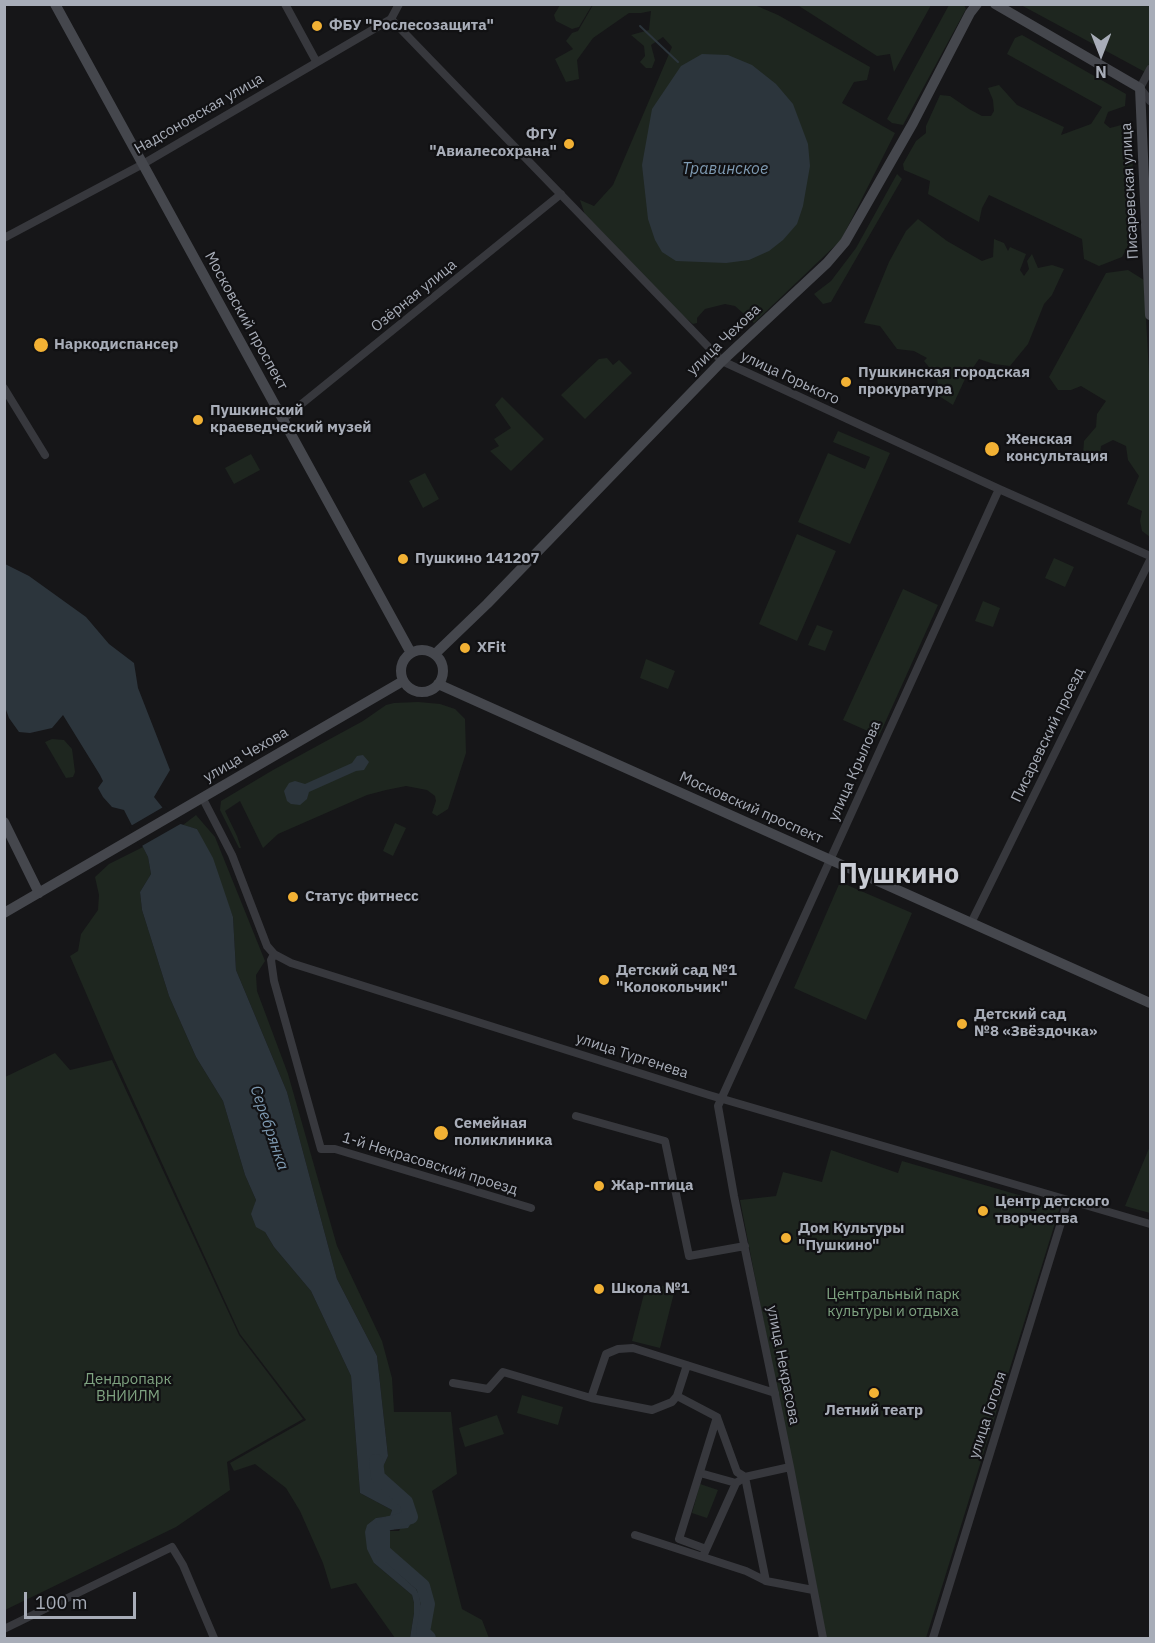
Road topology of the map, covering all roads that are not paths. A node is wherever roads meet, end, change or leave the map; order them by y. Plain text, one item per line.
1 (55, 4) edge
2 (285, 4) edge
3 (399, 4) edge
4 (977, 4) edge
5 (995, 4) edge
6 (391, 19) junction
7 (316, 61) junction
8 (1150, 69) edge
9 (1140, 88) junction
10 (1150, 101) edge
11 (142, 164) junction
12 (561, 194) junction
13 (4, 238) edge
14 (1150, 315) edge
15 (722, 361) junction
16 (4, 388) edge
17 (283, 419) junction
18 (45, 455) dead end
19 (999, 489) junction
20 (1150, 558) edge
21 (411, 652) junction
22 (435, 654) junction
23 (403, 681) junction
24 (438, 684) junction
25 (202, 797) junction
26 (4, 822) edge
27 (830, 860) junction
28 (39, 893) junction
29 (4, 913) edge
30 (971, 923) junction
31 (274, 954) junction
32 (1150, 1003) edge
33 (723, 1098) junction
34 (576, 1116) dead end
35 (1068, 1200) junction
36 (531, 1208) dead end
37 (1150, 1224) edge
38 (745, 1246) junction
39 (687, 1365) junction
40 (453, 1383) dead end
41 (775, 1393) junction
42 (677, 1396) junction
43 (591, 1398) junction
44 (717, 1416) junction
45 (790, 1467) junction
46 (700, 1473) junction
47 (746, 1477) junction
48 (736, 1483) junction
49 (635, 1535) dead end
50 (704, 1553) junction
51 (766, 1581) junction
52 (813, 1590) junction
53 (4, 1629) edge
54 (214, 1638) edge
55 (822, 1638) edge
56 (933, 1638) edge

1 - 11 main road, Московский проспект
2 - 7 street
3 - 6 street
4 - 15 main road, улица Чехова
5 - 9 main road
6 - 7 street, Надсоновская улица
6 - 12 street, улица Горького
7 - 11 street, Надсоновская улица
8 - 9 street
9 - 10 street
9 - 14 main road, Писаревская улица
11 - 13 street, Надсоновская улица
11 - 17 main road, Московский проспект
12 - 15 street, улица Горького
12 - 17 street, Озёрная улица
15 - 19 street, улица Горького
15 - 22 main road, улица Чехова
16 - 18 street
17 - 21 main road, Московский проспект
19 - 20 street, улица Горького
19 - 27 street, улица Крылова
20 - 30 street, Писаревский проезд
21 - 22 main road
21 - 23 main road
22 - 24 main road
23 - 24 main road
23 - 25 main road, улица Чехова
24 - 27 main road, Московский проспект
25 - 28 main road, улица Чехова
25 - 31 street
26 - 28 main road
27 - 30 main road, Московский проспект
27 - 33 street, улица Крылова
28 - 29 main road, улица Чехова
30 - 32 main road, Московский проспект
31 - 33 street, улица Тургенева
31 - 36 street, 1-й Некрасовский проезд
33 - 35 street, улица Тургенева
33 - 38 street, улица Некрасова
34 - 38 street
35 - 37 street, улица Тургенева
35 - 56 street, улица Гоголя
38 - 41 street, улица Некрасова
39 - 41 street
39 - 42 street
39 - 43 street
40 - 43 street
41 - 45 street, улица Некрасова
42 - 43 street
42 - 44 street
44 - 46 street
44 - 47 street
45 - 47 street
45 - 52 street, улица Некрасова
46 - 48 street
46 - 50 street
47 - 48 street
47 - 51 street
48 - 50 street
49 - 50 street
50 - 51 street
51 - 52 street
52 - 55 street, улица Некрасова
53 - 54 street

